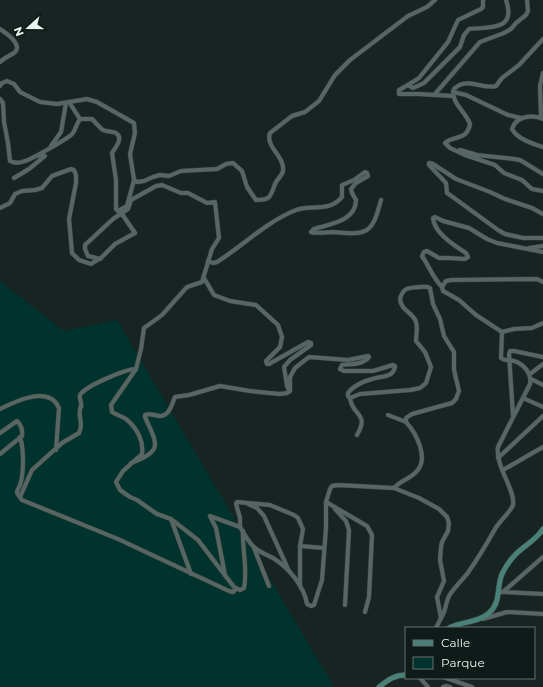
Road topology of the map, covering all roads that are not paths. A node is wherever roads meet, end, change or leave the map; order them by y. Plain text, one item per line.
1 (435, 0) edge
2 (483, 0) edge
3 (506, 0) edge
4 (527, 0) edge
5 (0, 29) edge
6 (543, 39) edge
7 (0, 62) edge
8 (543, 73) edge
9 (408, 85) junction
10 (0, 86) edge
11 (542, 87) edge
12 (453, 94) junction
13 (434, 95) junction
14 (0, 99) edge
15 (68, 102) junction
16 (521, 118) junction
17 (542, 118) edge
18 (80, 119) junction
19 (51, 147) junction
20 (543, 147) edge
21 (450, 148) junction
22 (33, 158) junction
23 (543, 174) edge
24 (14, 178) dead end
25 (134, 180) junction
26 (543, 191) edge
27 (130, 199) junction
28 (381, 200) dead end
29 (0, 208) edge
30 (122, 214) junction
31 (543, 214) edge
32 (543, 238) edge
33 (543, 246) edge
34 (525, 249) junction
35 (543, 252) edge
36 (100, 259) junction
37 (208, 261) junction
38 (204, 278) junction
39 (543, 282) edge
40 (442, 287) junction
41 (543, 323) edge
42 (502, 332) junction
43 (543, 357) edge
44 (510, 360) junction
45 (543, 364) edge
46 (136, 369) junction
47 (531, 376) junction
48 (543, 385) edge
49 (290, 391) junction
50 (350, 398) junction
51 (522, 398) junction
52 (543, 407) edge
53 (0, 409) edge
54 (388, 415) dead end
55 (543, 416) edge
56 (513, 417) junction
57 (406, 422) junction
58 (0, 433) edge
59 (357, 435) dead end
60 (20, 437) junction
61 (543, 447) edge
62 (56, 450) junction
63 (0, 454) edge
64 (498, 458) junction
65 (131, 463) junction
66 (503, 470) junction
67 (394, 488) junction
68 (20, 497) junction
69 (326, 502) junction
70 (247, 504) junction
71 (332, 505) junction
72 (171, 519) junction
73 (241, 529) junction
74 (543, 529) edge
75 (300, 546) junction
76 (254, 548) junction
77 (324, 548) junction
78 (543, 557) edge
79 (290, 573) junction
80 (191, 574) junction
81 (225, 576) junction
82 (269, 586) dead end
83 (300, 586) junction
84 (236, 590) junction
85 (501, 592) junction
86 (543, 594) edge
87 (345, 605) dead end
88 (365, 612) dead end
89 (543, 614) edge
90 (441, 618) junction
91 (481, 618) junction
92 (436, 627) edge
93 (452, 627) edge
94 (405, 675) edge
95 (421, 679) edge
96 (448, 679) edge
97 (454, 682) junction
98 (378, 687) edge
99 (428, 687) edge
100 (444, 687) edge
101 (450, 687) edge
102 (472, 687) edge

1 - 25 street
2 - 9 street
3 - 9 street
4 - 13 street
5 - 7 street
6 - 12 street
8 - 11 street
9 - 13 street
10 - 15 street
11 - 17 street
12 - 13 street
12 - 16 street
12 - 21 street
14 - 22 street
15 - 18 street
15 - 19 street
15 - 25 street
16 - 17 street
16 - 20 street
18 - 19 street
18 - 27 street
19 - 22 street
21 - 23 street
21 - 26 street
22 - 24 street
25 - 27 street
27 - 30 street
27 - 37 street
28 - 37 street
29 - 36 street
30 - 36 street
30 - 36 street
31 - 32 street
33 - 34 street
34 - 35 street
34 - 40 street
37 - 38 street
38 - 46 street
38 - 49 street
39 - 40 street
40 - 42 street
41 - 42 street
42 - 44 street
43 - 44 street
44 - 47 street
44 - 56 street
45 - 47 street
46 - 62 street
46 - 65 street
47 - 48 street
47 - 51 street
49 - 50 street
49 - 65 street
50 - 57 street
50 - 59 street
51 - 52 street
51 - 56 street
53 - 62 street
54 - 57 street
55 - 64 street
56 - 64 street
57 - 67 street
58 - 60 street
60 - 63 street
60 - 68 street
61 - 66 street
62 - 68 street
64 - 66 street
65 - 72 street
66 - 90 street
67 - 69 street
67 - 90 street
68 - 80 street
69 - 71 street
69 - 77 street
70 - 73 street
70 - 75 street
70 - 79 street
71 - 87 street
71 - 88 street
72 - 80 street
72 - 81 street
73 - 76 street
73 - 81 street
73 - 84 street
74 - 85 main road
75 - 77 street
75 - 83 street
76 - 79 street
76 - 82 street
77 - 83 street
78 - 85 street
79 - 83 street
80 - 84 street
81 - 84 street
85 - 86 street
85 - 91 main road
89 - 91 street
90 - 92 street
91 - 93 main road
94 - 98 main road
95 - 99 street
96 - 97 street
97 - 101 street
97 - 102 street
100 - 101 street

